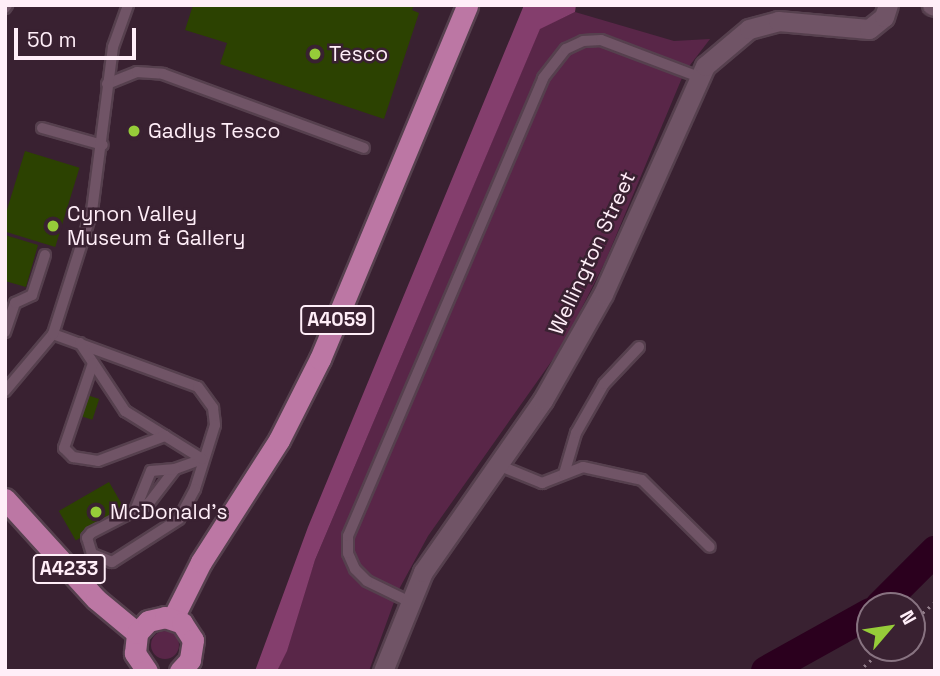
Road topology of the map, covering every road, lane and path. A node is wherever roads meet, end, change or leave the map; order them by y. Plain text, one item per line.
1 (128, 5) edge
2 (467, 5) edge
3 (888, 5) edge
4 (699, 77) junction
5 (107, 84) junction
6 (42, 128) dead end
7 (103, 145) junction
8 (364, 148) dead end
9 (45, 255) dead end
10 (5, 332) edge
11 (53, 334) junction
12 (80, 343) junction
13 (639, 347) dead end
14 (93, 363) junction
15 (5, 391) edge
16 (165, 436) junction
17 (202, 459) junction
18 (498, 465) junction
19 (175, 468) junction
20 (564, 474) junction
21 (5, 499) edge
22 (136, 508) junction
23 (710, 547) dead end
24 (410, 602) junction
25 (173, 618) junction
26 (137, 633) junction
27 (147, 671) edge
28 (180, 671) edge
29 (383, 671) edge

1 - 5 lane
2 - 25 main road, A4059
3 - 4 street, Wellington Street
4 - 18 street, Wellington Street
4 - 24 lane
5 - 7 lane
5 - 8 lane
6 - 7 lane
7 - 11 lane
9 - 10 lane
11 - 12 lane
11 - 15 lane
12 - 14 lane
12 - 17 lane
13 - 20 lane
14 - 16 lane
14 - 16 lane
16 - 17 lane
17 - 19 lane
17 - 22 lane
18 - 20 lane
18 - 24 street, Wellington Street
19 - 22 lane
19 - 22 lane
20 - 23 lane
21 - 26 main road, A4233
24 - 29 street, Wellington Street
25 - 26 main road
25 - 28 main road
26 - 27 main road

